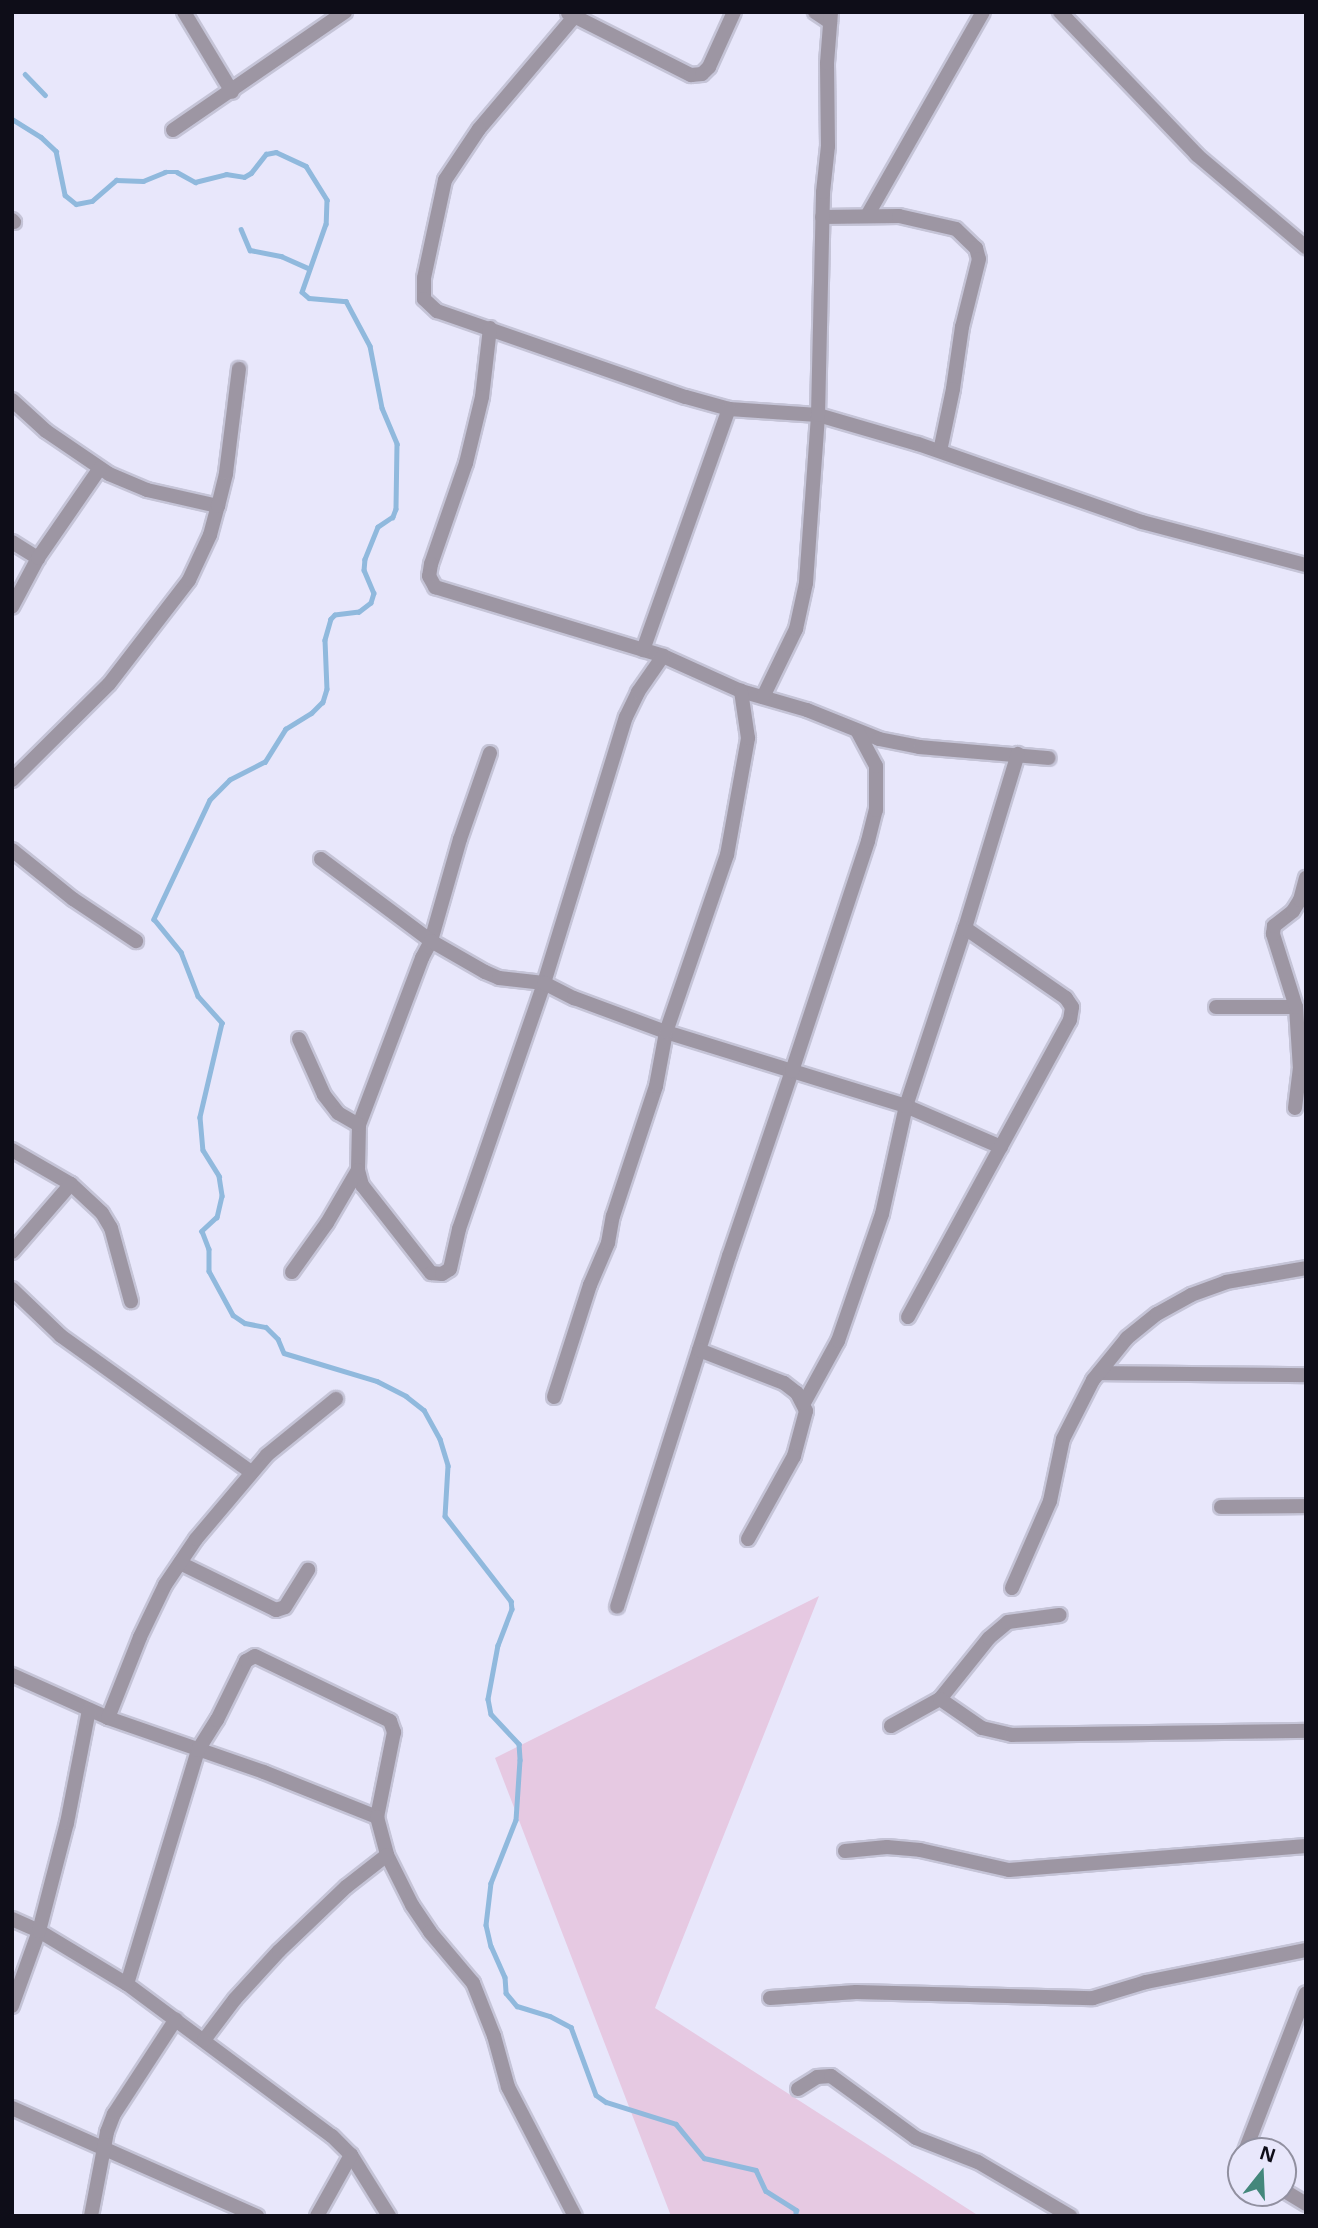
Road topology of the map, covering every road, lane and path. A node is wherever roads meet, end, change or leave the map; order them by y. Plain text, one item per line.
1 (184, 12) edge
2 (345, 12) edge
3 (734, 12) edge
4 (815, 12) edge
5 (982, 12) edge
6 (1060, 12) edge
7 (570, 15) edge
8 (831, 17) edge
9 (232, 92) junction
10 (173, 130) dead end
11 (867, 216) junction
12 (822, 217) junction
13 (1306, 247) edge
14 (490, 328) junction
15 (239, 369) dead end
16 (13, 403) edge
17 (729, 409) junction
18 (818, 415) junction
19 (940, 451) junction
20 (100, 468) junction
21 (218, 506) junction
22 (12, 542) edge
23 (37, 558) junction
24 (1306, 565) edge
25 (12, 607) edge
26 (643, 650) junction
27 (663, 656) junction
28 (741, 691) junction
29 (763, 697) junction
30 (857, 731) junction
31 (490, 753) dead end
32 (1018, 754) junction
33 (1049, 758) dead end
34 (12, 780) edge
35 (12, 850) edge
36 (321, 859) dead end
37 (1306, 877) edge
38 (965, 928) junction
39 (136, 941) dead end
40 (431, 941) junction
41 (544, 983) junction
42 (1216, 1007) dead end
43 (1296, 1007) junction
44 (666, 1032) junction
45 (299, 1040) dead end
46 (792, 1070) junction
47 (906, 1107) junction
48 (1295, 1108) dead end
49 (359, 1125) junction
50 (1001, 1147) junction
51 (12, 1150) edge
52 (358, 1170) junction
53 (71, 1184) junction
54 (12, 1252) edge
55 (1306, 1268) edge
56 (292, 1272) dead end
57 (12, 1289) edge
58 (131, 1301) dead end
59 (908, 1317) dead end
60 (699, 1350) junction
61 (1099, 1373) junction
62 (1306, 1375) edge
63 (554, 1397) dead end
64 (336, 1399) dead end
65 (804, 1403) junction
66 (251, 1472) junction
67 (1306, 1506) edge
68 (1221, 1507) dead end
69 (748, 1539) dead end
70 (180, 1563) junction
71 (308, 1570) dead end
72 (1012, 1588) dead end
73 (617, 1607) dead end
74 (1060, 1615) dead end
75 (12, 1675) edge
76 (940, 1699) junction
77 (89, 1710) junction
78 (108, 1718) junction
79 (891, 1726) dead end
80 (1306, 1731) edge
81 (198, 1750) junction
82 (377, 1817) junction
83 (1306, 1846) edge
84 (845, 1851) dead end
85 (387, 1855) junction
86 (12, 1919) edge
87 (39, 1931) junction
88 (1306, 1950) edge
89 (127, 1984) junction
90 (1306, 1993) edge
91 (770, 1998) dead end
92 (12, 2006) edge
93 (176, 2020) junction
94 (204, 2040) junction
95 (798, 2089) dead end
96 (12, 2108) edge
97 (1250, 2137) edge
98 (103, 2148) junction
99 (351, 2155) junction
100 (91, 2216) edge
101 (257, 2216) edge
102 (317, 2216) edge
103 (389, 2216) edge
104 (575, 2216) edge
105 (1070, 2216) edge

1 - 9 street
2 - 9 street
3 - 7 street
4 - 8 street
5 - 11 street
6 - 13 street
7 - 14 street
8 - 12 street
9 - 10 street
11 - 12 street
11 - 19 street
12 - 18 street
14 - 17 street
14 - 26 street
15 - 21 street
16 - 20 street
17 - 18 street
17 - 26 street
18 - 19 street
18 - 29 street
19 - 24 street
20 - 21 street
20 - 23 street
21 - 34 street
22 - 23 street
23 - 25 street
26 - 27 street
27 - 28 street
27 - 41 street
28 - 29 street
28 - 44 street
29 - 30 street
30 - 32 street
30 - 46 street
31 - 40 street
32 - 33 street
32 - 38 street
35 - 39 street
36 - 40 street
37 - 43 street
38 - 47 street
38 - 50 street
40 - 41 street
40 - 49 street
41 - 44 street
41 - 52 street
42 - 43 street
43 - 48 street
44 - 46 street
44 - 63 street
45 - 49 street
46 - 47 street
46 - 60 street
47 - 50 street
47 - 65 street
49 - 52 street
50 - 59 street
51 - 53 street
52 - 56 street
53 - 54 street
53 - 58 street
55 - 61 street
57 - 66 street
60 - 65 street
60 - 73 street
61 - 62 street
61 - 72 street
64 - 66 street
65 - 69 street
66 - 70 street
67 - 68 street
70 - 71 street
70 - 78 street
74 - 76 street
75 - 77 street
76 - 79 street
76 - 80 street
77 - 78 street
77 - 87 street
78 - 81 street
81 - 82 street
81 - 82 street
81 - 89 street
82 - 85 street
83 - 84 street
85 - 94 street
85 - 104 street
86 - 87 street
87 - 89 street
87 - 92 street
88 - 91 street
89 - 93 street
90 - 97 street
93 - 94 street
93 - 98 street
94 - 99 street
95 - 105 street
96 - 98 street
98 - 100 street
98 - 101 street
99 - 102 street
99 - 103 street

